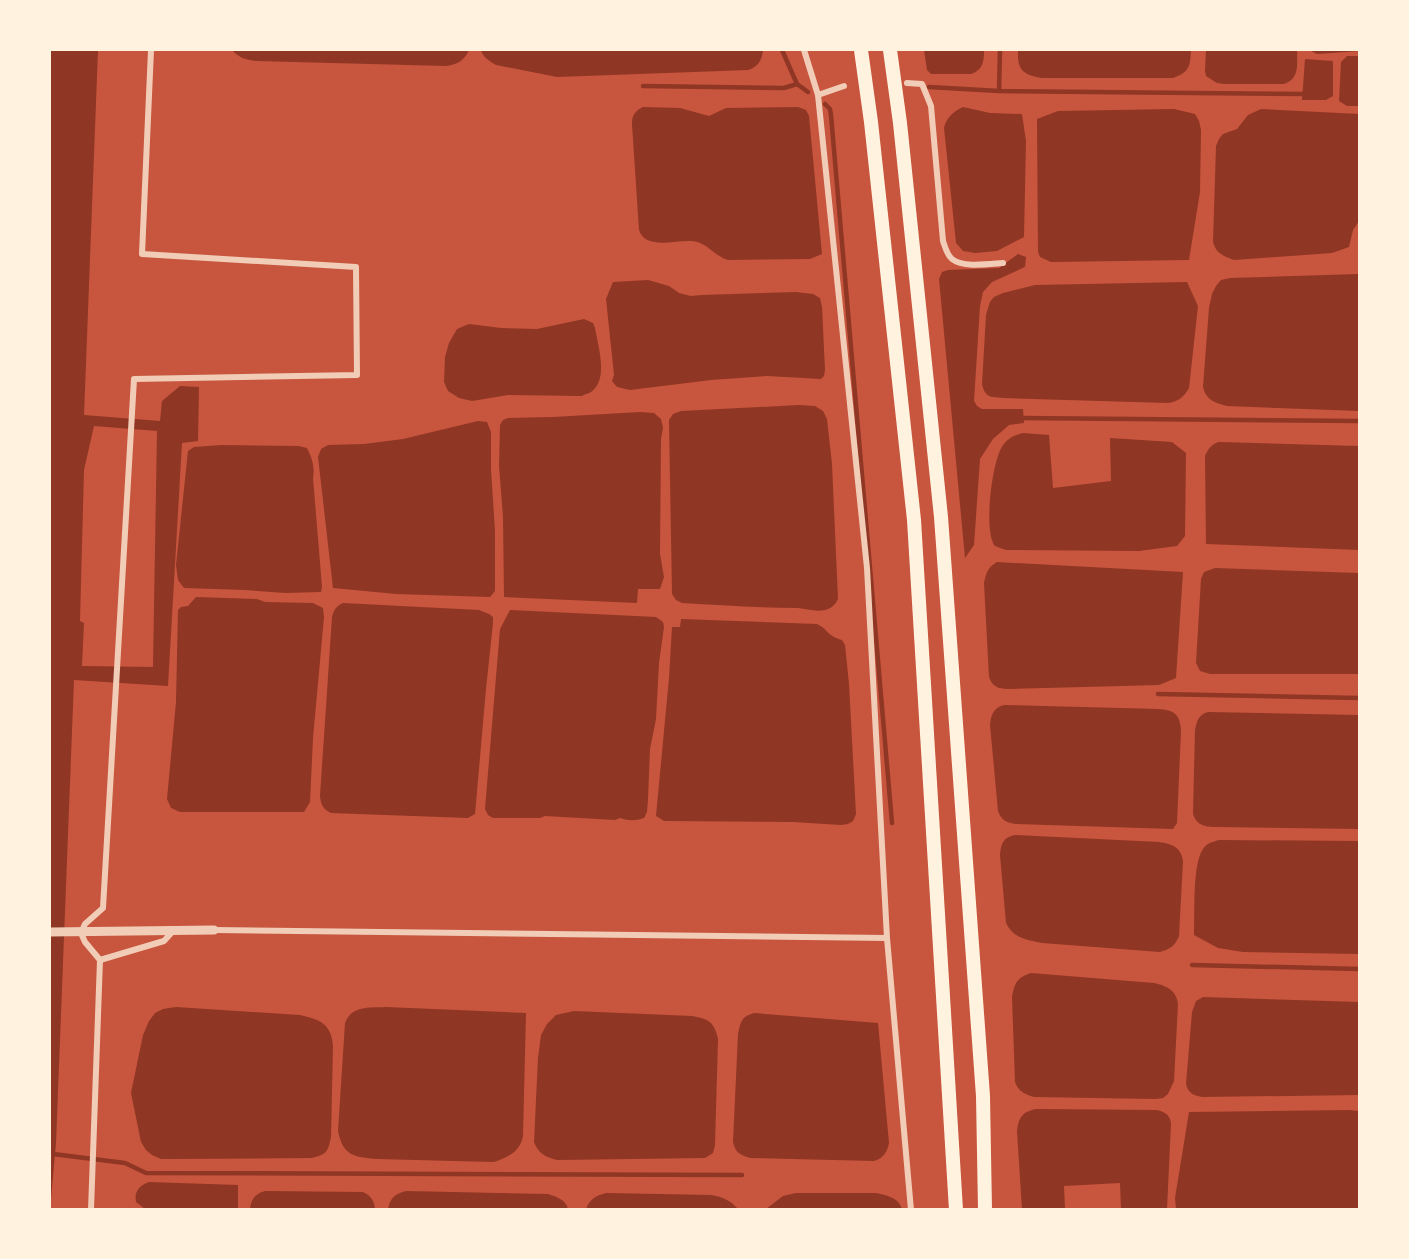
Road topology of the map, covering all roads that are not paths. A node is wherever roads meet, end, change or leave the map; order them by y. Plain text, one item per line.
1 (151, 50) edge
2 (804, 50) edge
3 (861, 50) edge
4 (890, 50) edge
5 (907, 83) dead end
6 (844, 86) dead end
7 (818, 95) junction
8 (1003, 263) dead end
9 (174, 930) junction
10 (214, 930) joint
11 (50, 932) edge
12 (887, 938) junction
13 (100, 960) junction
14 (91, 1209) edge
15 (910, 1209) edge
16 (956, 1209) edge
17 (985, 1209) edge

1 - 13 street
2 - 7 street
3 - 16 highway
4 - 17 highway
5 - 8 street
6 - 7 street
7 - 12 street
9 - 10 street
9 - 11 street
9 - 13 street
10 - 12 street
12 - 15 street
13 - 14 street

